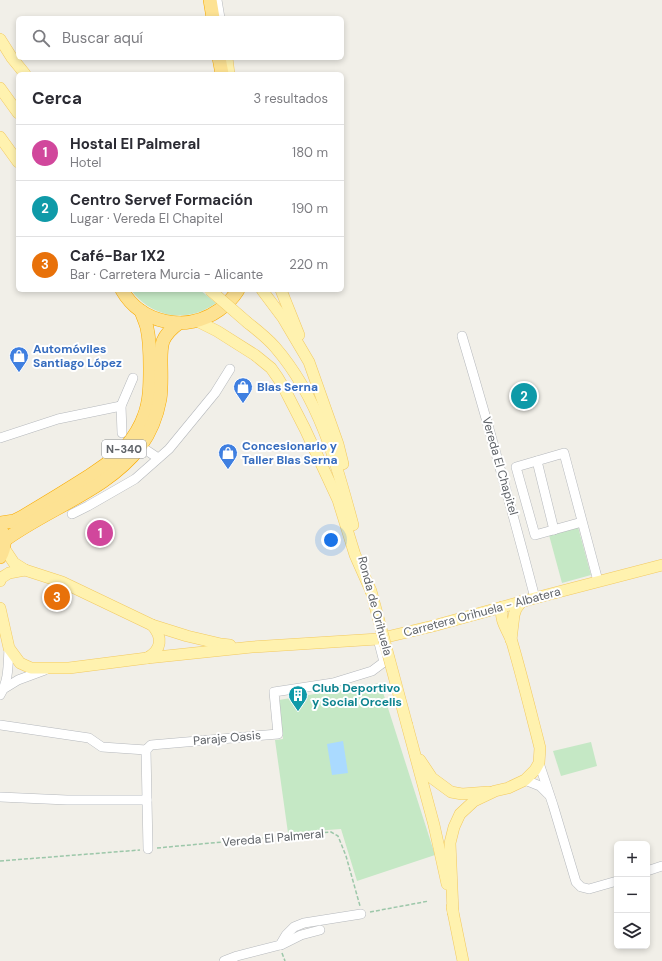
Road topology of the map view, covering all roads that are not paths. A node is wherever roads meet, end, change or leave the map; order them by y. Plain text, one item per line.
1 (0, 39) edge
2 (219, 60) edge
3 (227, 60) edge
4 (23, 72) edge
5 (222, 72) edge
6 (229, 72) edge
7 (0, 88) edge
8 (16, 110) edge
9 (0, 137) edge
10 (16, 159) edge
11 (123, 292) edge
12 (212, 292) edge
13 (237, 292) edge
14 (264, 292) edge
15 (282, 292) edge
16 (141, 311) junction
17 (198, 321) junction
18 (179, 323) junction
19 (462, 336) dead end
20 (308, 362) junction
21 (230, 369) dead end
22 (133, 378) dead end
23 (121, 406) junction
24 (122, 433) dead end
25 (0, 438) edge
26 (140, 446) junction
27 (158, 458) junction
28 (537, 461) junction
29 (72, 514) dead end
30 (351, 518) junction
31 (582, 522) junction
32 (0, 523) edge
33 (554, 530) junction
34 (2, 543) edge
35 (662, 565) edge
36 (25, 570) junction
37 (0, 581) edge
38 (598, 581) junction
39 (371, 591) junction
40 (535, 598) junction
41 (522, 602) junction
42 (502, 607) junction
43 (0, 608) edge
44 (470, 616) junction
45 (152, 625) junction
46 (378, 639) junction
47 (511, 640) junction
48 (252, 647) junction
49 (9, 648) junction
50 (147, 658) junction
51 (50, 668) junction
52 (2, 692) edge
53 (0, 725) edge
54 (146, 750) junction
55 (416, 753) junction
56 (539, 763) junction
57 (525, 780) junction
58 (495, 791) junction
59 (0, 797) edge
60 (550, 797) junction
61 (147, 800) junction
62 (148, 849) road end
63 (662, 866) edge
64 (650, 870) edge
65 (614, 882) edge
66 (453, 912) junction
67 (362, 914) road end
68 (320, 930) dead end
69 (280, 945) junction
70 (224, 961) edge
71 (463, 961) edge

1 - 4 main road
2 - 5 highway
3 - 6 main road
7 - 8 main road
9 - 10 main road
11 - 16 highway, N-340
12 - 30 main road, Ronda de Orihuela, bridge
13 - 17 highway, N-340
14 - 20 main road
15 - 20 main road
16 - 18 highway, N-340
16 - 32 highway, N-340
17 - 18 highway, N-340
17 - 39 main road
18 - 26 highway, N-340
19 - 40 street, Vereda El Chapitel
20 - 30 main road
21 - 27 street
22 - 23 street
23 - 24 street
23 - 25 street
26 - 27 street
26 - 34 highway, N-340
27 - 29 street
28 - 31 street
28 - 33 street
28 - 33 street
30 - 39 main road, Ronda de Orihuela
31 - 33 street
31 - 38 street
34 - 36 main road
35 - 38 main road, Carretera Orihuela - Albatera
36 - 37 main road
36 - 45 main road
38 - 40 main road, Carretera Orihuela - Albatera
39 - 55 main road, Ronda de Orihuela, bridge
40 - 41 main road, Carretera Orihuela - Albatera
41 - 42 main road, Carretera Orihuela - Albatera
41 - 47 main road
42 - 44 main road, Carretera Orihuela - Albatera
42 - 47 main road
43 - 49 main road
44 - 46 main road, Carretera Orihuela - Albatera
44 - 47 main road
45 - 48 main road
45 - 50 main road
46 - 48 main road, Carretera Orihuela - Albatera
46 - 54 street, Paraje Oasis
47 - 56 main road
48 - 50 main road
49 - 51 main road
49 - 52 street
50 - 51 main road
51 - 52 street
53 - 54 street, Paraje Oasis
54 - 61 street
55 - 58 main road
55 - 66 main road, Ronda de Orihuela
56 - 57 main road
56 - 60 street
57 - 58 main road
57 - 60 street
58 - 66 main road
59 - 61 street
60 - 65 street
61 - 62 street
63 - 64 street
66 - 71 main road, Ronda de Orihuela
67 - 69 street
68 - 69 street
69 - 70 street

